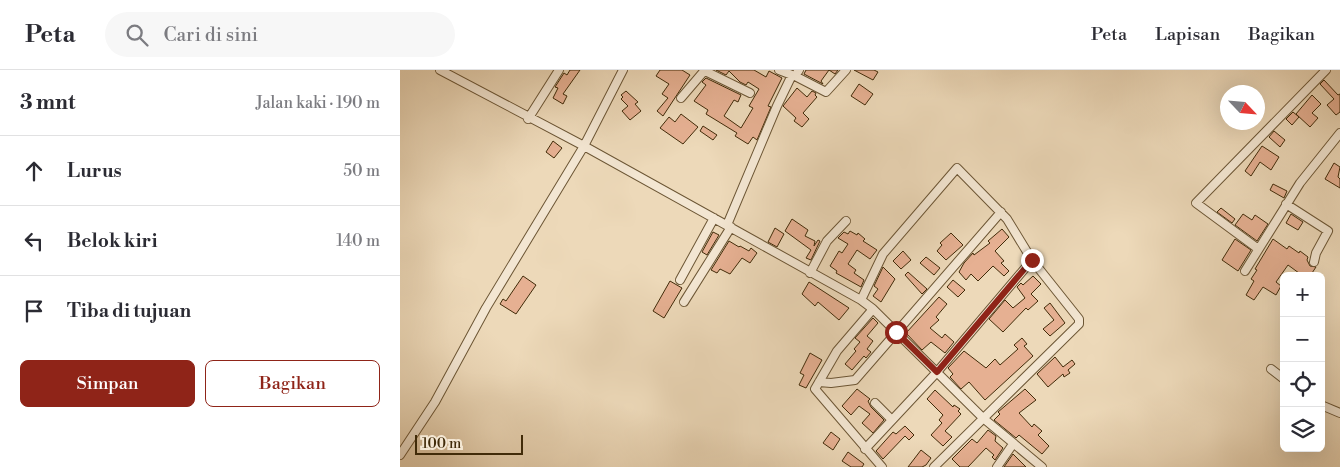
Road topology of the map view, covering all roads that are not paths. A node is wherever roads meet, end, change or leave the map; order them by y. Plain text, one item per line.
1 (440, 70) edge
2 (559, 70) edge
3 (623, 70) edge
4 (705, 70) edge
5 (779, 70) edge
6 (846, 70) edge
7 (1326, 70) edge
8 (795, 74) edge
9 (750, 93) dead end
10 (681, 98) dead end
11 (528, 119) junction
12 (1340, 133) edge
13 (584, 146) junction
14 (1286, 204) junction
15 (1000, 212) junction
16 (714, 218) junction
17 (846, 221) dead end
18 (729, 226) junction
19 (1257, 248) junction
20 (1032, 260) junction
21 (1314, 262) dead end
22 (1245, 270) dead end
23 (810, 273) junction
24 (680, 280) dead end
25 (861, 300) junction
26 (684, 302) dead end
27 (872, 309) junction
28 (896, 332) junction
29 (1271, 369) dead end
30 (937, 372) junction
31 (1280, 376) edge
32 (819, 382) junction
33 (875, 403) dead end
34 (1325, 407) edge
35 (1340, 413) edge
36 (983, 418) junction
37 (892, 420) junction
38 (1013, 444) junction
39 (865, 449) junction
40 (400, 455) edge
41 (882, 467) edge
42 (934, 467) edge
43 (997, 467) edge
44 (1042, 467) edge

1 - 11 street
2 - 11 street
3 - 13 street
4 - 9 street
4 - 10 street
5 - 8 street
6 - 8 street
7 - 19 street
8 - 18 street
11 - 13 street
12 - 14 street
13 - 16 street
13 - 40 street
14 - 19 street
14 - 21 street
15 - 20 street
15 - 25 street
15 - 28 street
16 - 18 street
16 - 24 street
17 - 23 street
18 - 23 street
18 - 26 street
19 - 22 street
20 - 30 street
20 - 36 street
23 - 25 street
25 - 27 street
27 - 28 street
27 - 32 street
28 - 30 street
28 - 32 street
29 - 31 street
30 - 36 street
30 - 37 street
32 - 39 street
33 - 37 street
34 - 35 street
36 - 38 street
36 - 42 street
37 - 39 street
38 - 43 street
38 - 44 street
39 - 41 street

